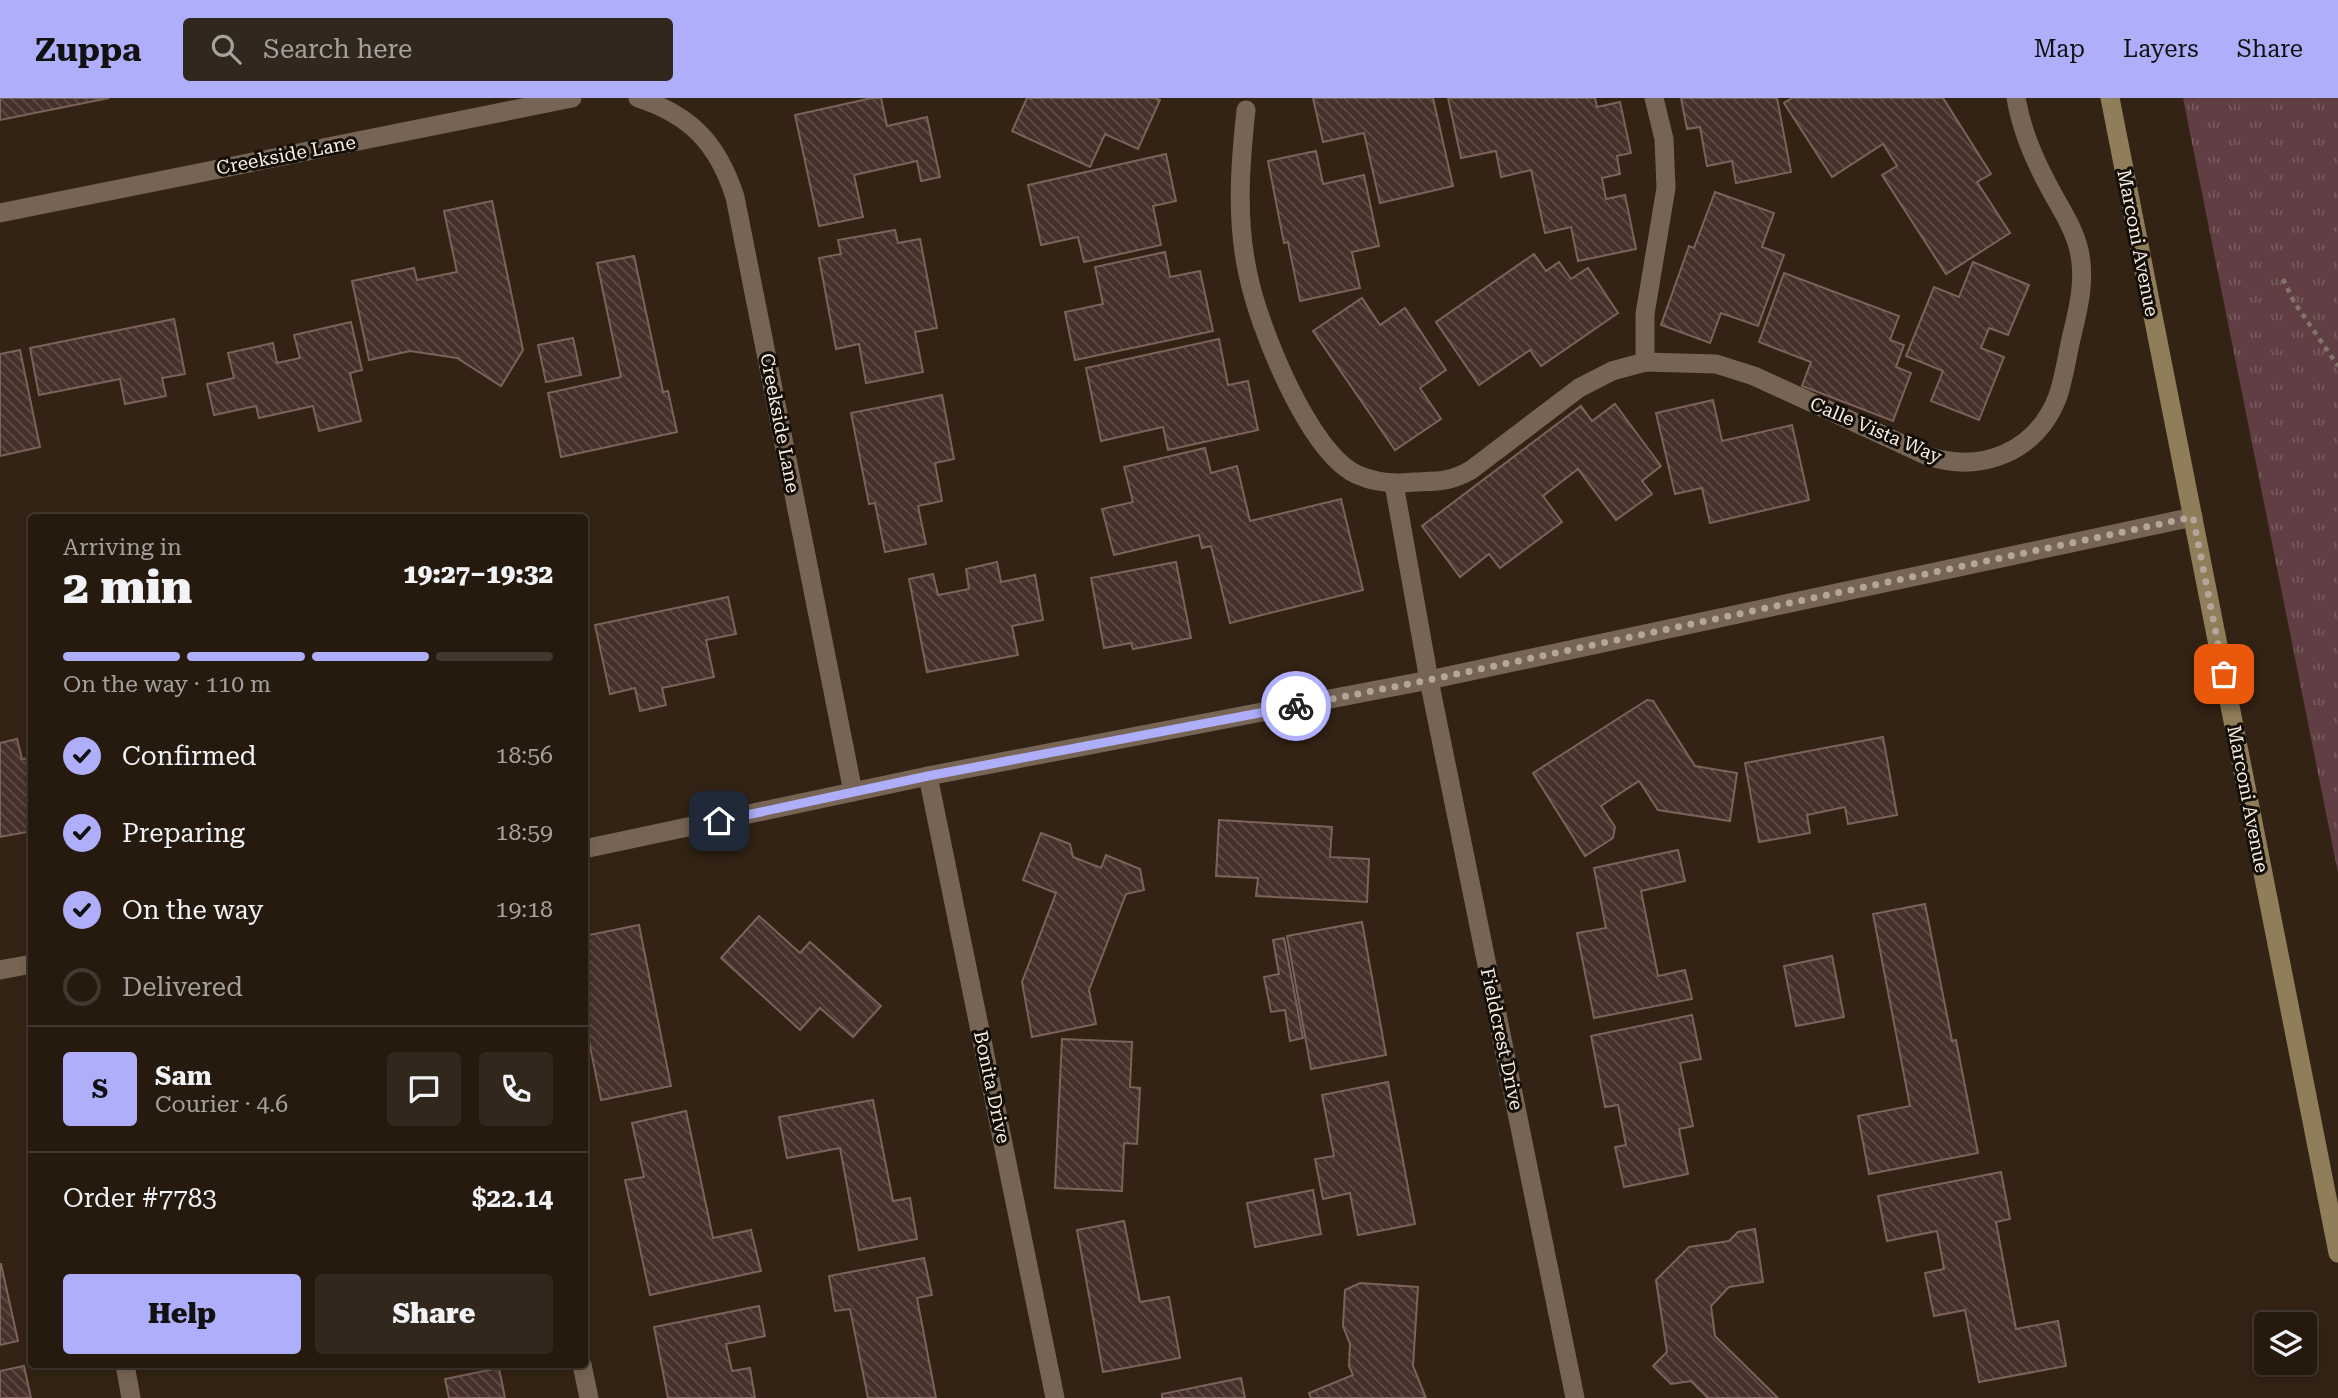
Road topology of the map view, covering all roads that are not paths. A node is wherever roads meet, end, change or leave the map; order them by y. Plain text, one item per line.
1 (572, 98) edge
2 (638, 98) edge
3 (1654, 98) edge
4 (2017, 98) edge
5 (2110, 98) edge
6 (1246, 110) dead end
7 (0, 213) edge
8 (1645, 362) junction
9 (1394, 484) junction
10 (2193, 517) junction
11 (1429, 680) junction
12 (928, 776) junction
13 (853, 792) junction
14 (588, 848) edge
15 (28, 965) edge
16 (0, 970) edge
17 (2338, 1253) edge
18 (126, 1368) edge
19 (583, 1368) edge
20 (131, 1398) edge
21 (589, 1398) edge
22 (1055, 1398) edge
23 (1575, 1398) edge

1 - 7 street, Creekside Lane
2 - 13 street, Creekside Lane
3 - 8 street
4 - 8 street, Calle Vista Way
5 - 10 main road, Marconi Avenue
6 - 9 street, Calle Vista Way
8 - 9 street, Calle Vista Way
9 - 11 street
10 - 11 street
10 - 17 main road, Marconi Avenue
11 - 12 street
11 - 23 street, Fieldcrest Drive
12 - 13 street
12 - 22 street, Bonita Drive
13 - 14 street
15 - 16 street
18 - 20 street
19 - 21 street

